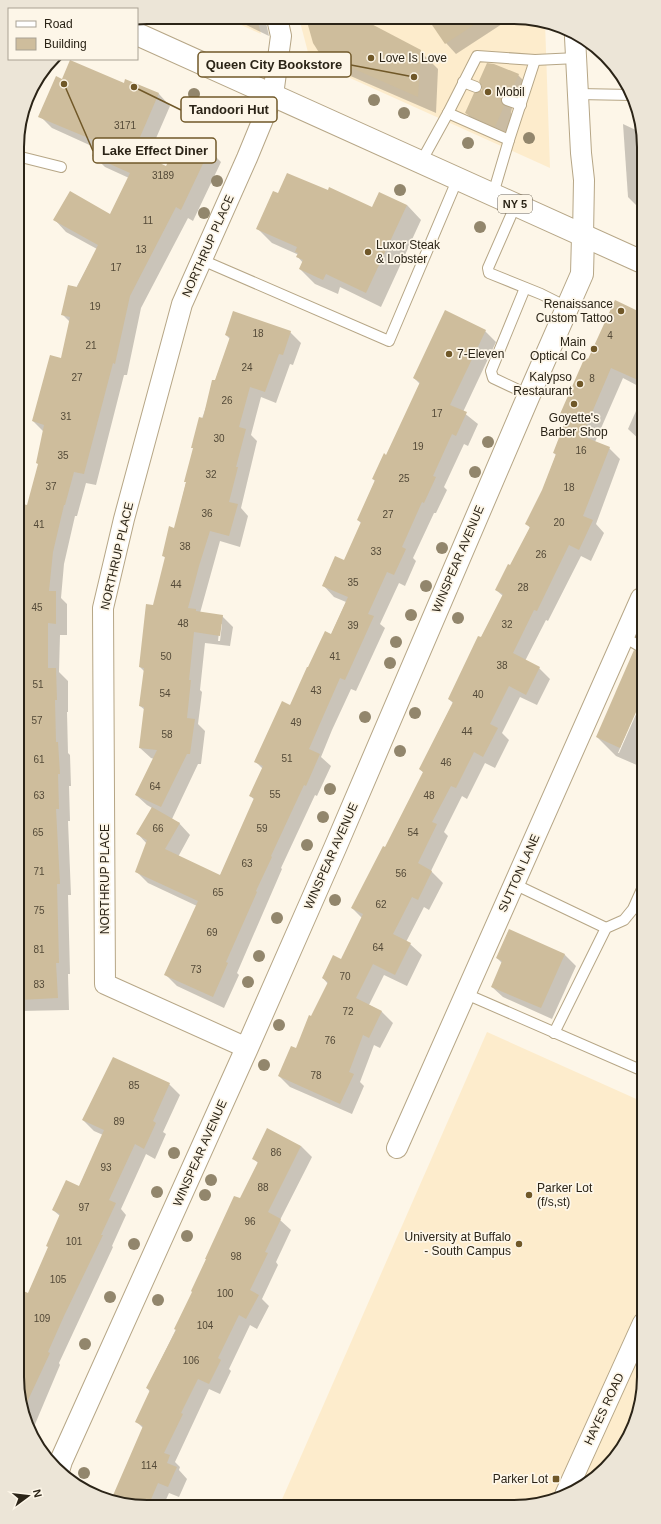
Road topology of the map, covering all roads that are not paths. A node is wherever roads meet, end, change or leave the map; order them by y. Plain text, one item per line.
1 (278, 24) edge
2 (138, 34) edge
3 (575, 40) edge
4 (577, 58) junction
5 (535, 60) junction
6 (463, 82) junction
7 (476, 87) dead end
8 (578, 94) junction
9 (273, 95) junction
10 (626, 95) edge
11 (507, 100) dead end
12 (521, 105) junction
13 (448, 113) junction
14 (509, 140) junction
15 (24, 158) edge
16 (421, 162) junction
17 (61, 166) dead end
18 (458, 178) junction
19 (493, 194) junction
20 (516, 204) junction
21 (583, 236) junction
22 (202, 260) junction
23 (637, 260) edge
24 (525, 288) junction
25 (567, 307) junction
26 (529, 395) junction
27 (637, 620) edge
28 (633, 642) edge
29 (514, 884) junction
30 (637, 900) edge
31 (606, 928) junction
32 (466, 994) junction
33 (554, 1033) junction
34 (247, 1048) junction
35 (637, 1068) edge
36 (397, 1148) dead end
37 (637, 1338) edge
38 (60, 1464) edge
39 (569, 1487) edge

1 - 9 street, NORTHRUP PLACE
2 - 9 street, NY 5
3 - 4 street
4 - 5 lane
4 - 8 street
5 - 6 lane
5 - 12 lane
6 - 7 lane
6 - 13 lane
8 - 10 lane
8 - 21 street
9 - 16 street, NY 5
9 - 22 street, NORTHRUP PLACE
11 - 12 lane
12 - 14 lane
13 - 14 lane
13 - 16 lane
14 - 19 lane
15 - 17 lane
16 - 18 street, NY 5
18 - 19 street, NY 5
18 - 22 lane
19 - 20 street, NY 5
20 - 21 street, NY 5
20 - 24 lane
21 - 23 street, NY 5
21 - 25 street, WINSPEAR AVENUE
22 - 34 street, NORTHRUP PLACE
24 - 25 lane
24 - 26 lane
25 - 26 street, WINSPEAR AVENUE
26 - 34 street, WINSPEAR AVENUE
27 - 28 street, SUTTON LANE
28 - 29 street, SUTTON LANE
29 - 31 lane
29 - 32 street, SUTTON LANE
30 - 31 lane
31 - 33 lane
32 - 33 lane
32 - 36 street, SUTTON LANE
33 - 35 lane
34 - 38 street, WINSPEAR AVENUE
37 - 39 street, HAYES ROAD

